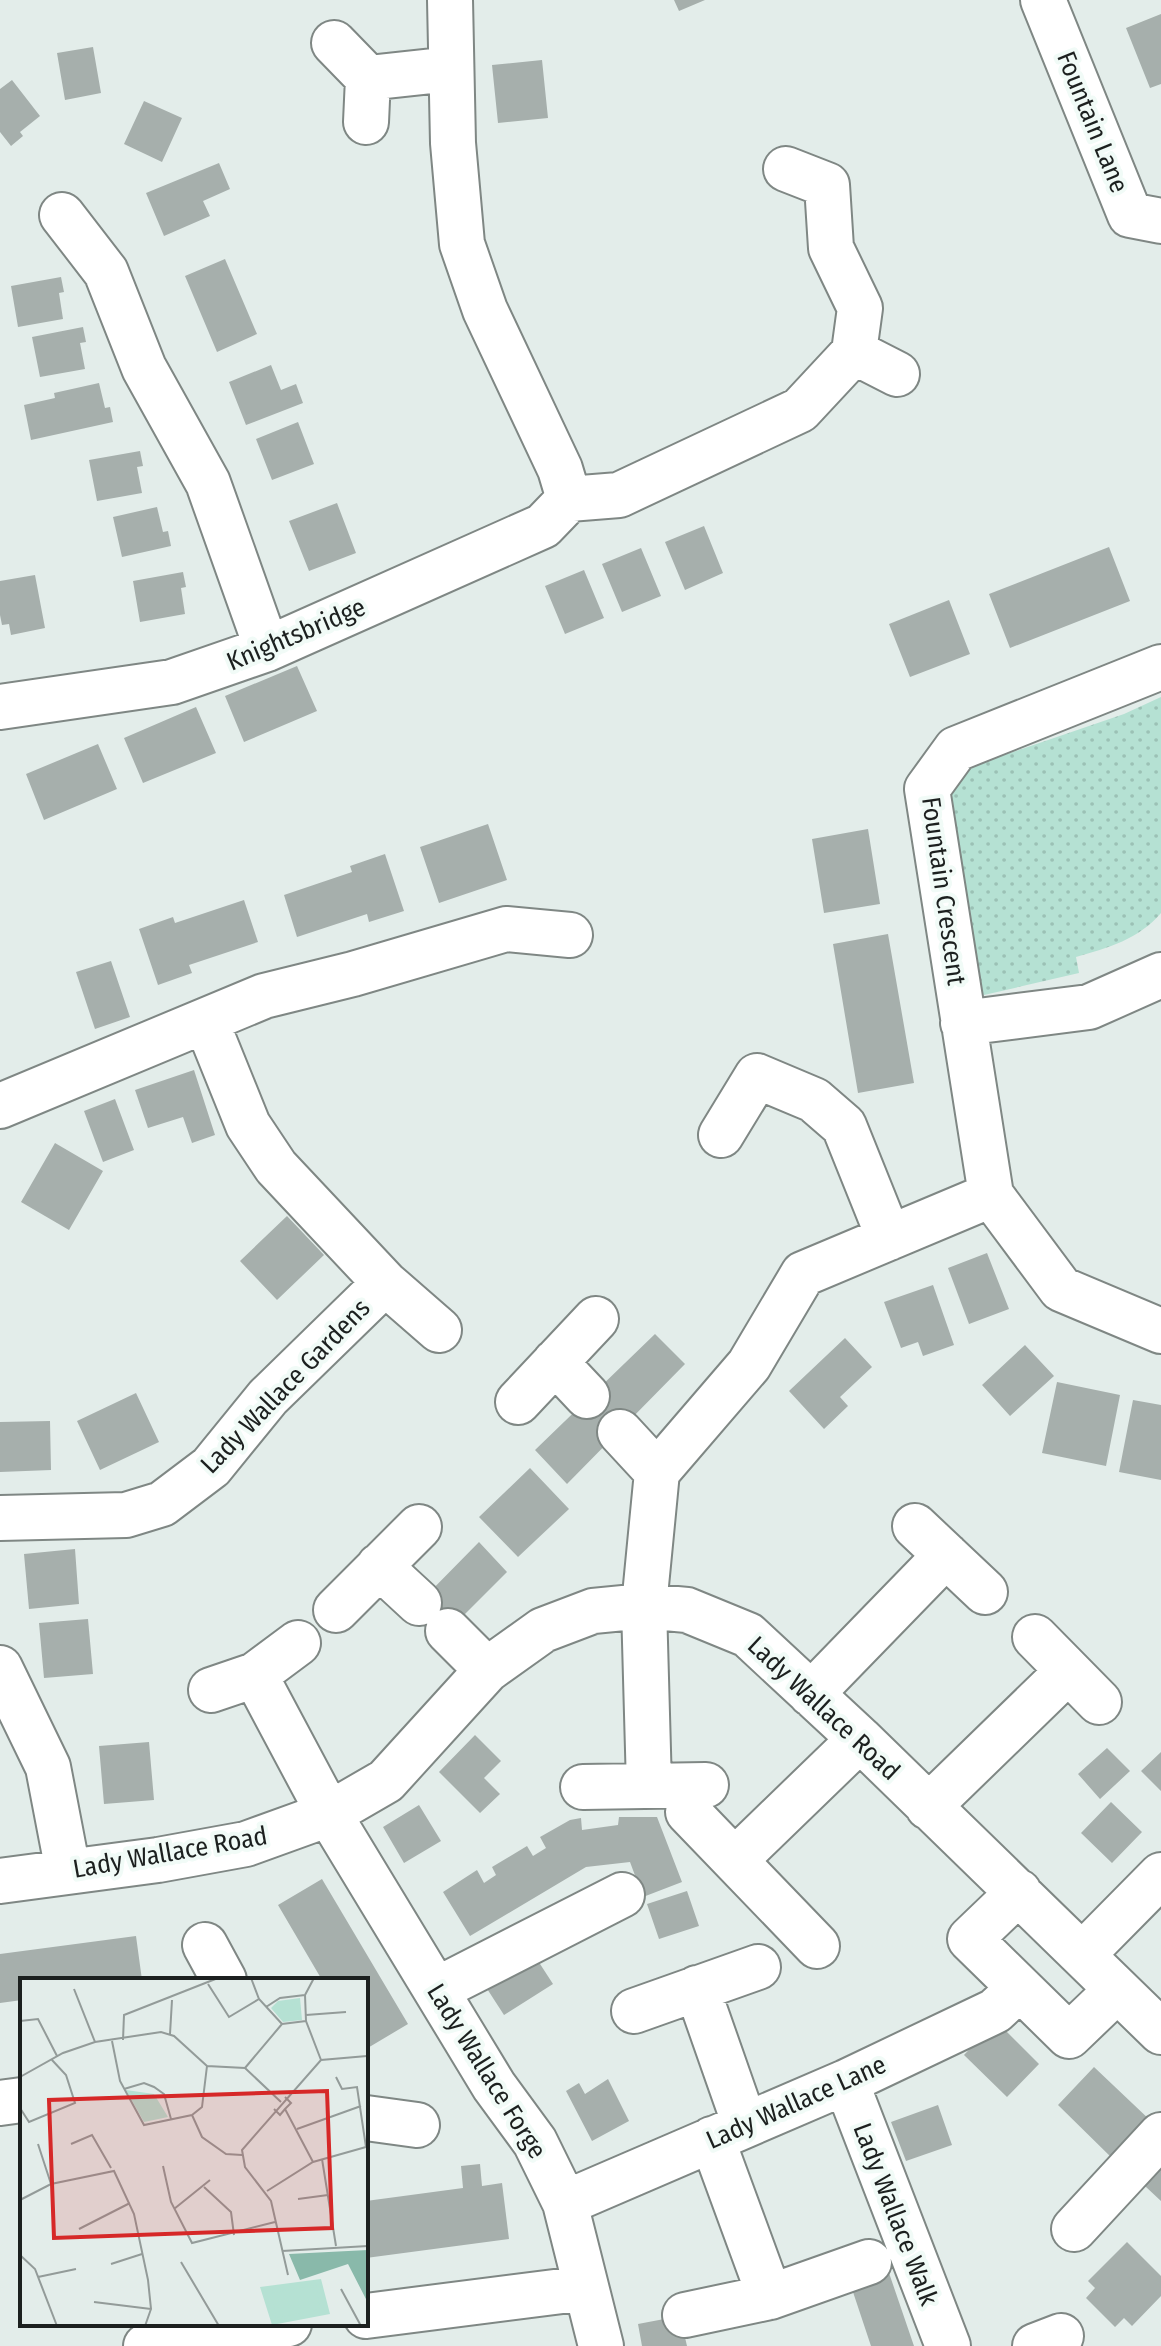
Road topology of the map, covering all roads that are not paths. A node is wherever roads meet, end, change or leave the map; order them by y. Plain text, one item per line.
1 (450, 0) edge
2 (1043, 0) edge
3 (334, 43) dead end
4 (451, 69) junction
5 (368, 78) junction
6 (366, 122) dead end
7 (786, 169) dead end
8 (62, 215) dead end
9 (1161, 221) edge
10 (854, 352) junction
11 (897, 374) dead end
12 (569, 499) junction
13 (267, 649) junction
14 (1161, 667) edge
15 (0, 707) edge
16 (570, 935) dead end
17 (1161, 975) edge
18 (206, 1021) junction
19 (963, 1023) junction
20 (0, 1106) edge
21 (721, 1135) dead end
22 (991, 1195) junction
23 (889, 1238) junction
24 (385, 1283) junction
25 (596, 1319) dead end
26 (439, 1330) dead end
27 (1161, 1331) edge
28 (555, 1362) junction
29 (587, 1396) dead end
30 (518, 1402) dead end
31 (620, 1432) dead end
32 (657, 1472) junction
33 (0, 1518) edge
34 (419, 1527) dead end
35 (379, 1566) junction
36 (985, 1592) dead end
37 (644, 1606) junction
38 (336, 1610) dead end
39 (1035, 1637) dead end
40 (298, 1643) dead end
41 (0, 1668) edge
42 (487, 1670) junction
43 (1068, 1671) junction
44 (255, 1675) junction
45 (211, 1690) dead end
46 (811, 1694) junction
47 (1099, 1702) dead end
48 (860, 1739) junction
49 (649, 1786) junction
50 (583, 1787) dead end
51 (928, 1807) junction
52 (329, 1814) junction
53 (735, 1860) junction
54 (68, 1871) junction
55 (1161, 1875) edge
56 (0, 1881) edge
57 (1019, 1892) junction
58 (622, 1895) dead end
59 (817, 1946) dead end
60 (1082, 1955) junction
61 (758, 1967) dead end
62 (697, 1988) junction
63 (1019, 1989) junction
64 (436, 1990) junction
65 (1117, 1990) junction
66 (634, 2011) dead end
67 (1161, 2032) edge
68 (846, 2082) junction
69 (20, 2100) edge
70 (0, 2103) edge
71 (368, 2118) edge
72 (417, 2125) dead end
73 (729, 2132) junction
74 (1161, 2135) edge
75 (565, 2203) junction
76 (1074, 2229) dead end
77 (869, 2262) dead end
78 (586, 2288) junction
79 (770, 2297) junction
80 (685, 2315) dead end
81 (368, 2316) edge
82 (269, 2326) edge
83 (354, 2326) edge
84 (938, 2343) edge
85 (146, 2346) edge
86 (357, 2346) edge
87 (601, 2346) edge

1 - 4 street
2 - 9 street, Fountain Lane
3 - 5 street
4 - 5 street
4 - 12 street
5 - 6 street
7 - 10 street
8 - 13 street
10 - 11 street
10 - 12 street
12 - 13 street, Knightsbridge
13 - 15 street, Knightsbridge
14 - 19 street, Fountain Crescent
16 - 18 street
17 - 19 street, Fountain Crescent
18 - 20 street
18 - 24 street, Lady Wallace Gardens
19 - 22 street, Fountain Crescent
21 - 23 street
22 - 23 street
22 - 27 street, Fountain Crescent
23 - 32 street
24 - 26 street, Lady Wallace Gardens
24 - 33 street, Lady Wallace Gardens
25 - 28 street
28 - 29 street
28 - 30 street
31 - 32 street
32 - 37 street
34 - 35 street
35 - 38 street
35 - 42 street
36 - 46 street
37 - 42 street, Lady Wallace Road
37 - 46 street, Lady Wallace Road
37 - 49 street
39 - 43 street
40 - 44 street
41 - 54 street
42 - 52 street, Lady Wallace Road
43 - 47 street
43 - 51 street
44 - 45 street
44 - 52 street, Lady Wallace Forge
46 - 48 street, Lady Wallace Road
48 - 51 street, Lady Wallace Road
48 - 53 street
49 - 50 street
49 - 53 street
51 - 57 street, Lady Wallace Road
52 - 54 street, Lady Wallace Road
52 - 64 street, Lady Wallace Forge
53 - 59 street
54 - 56 street, Lady Wallace Road
55 - 60 street
57 - 60 street, Lady Wallace Road
57 - 63 street
58 - 64 street
60 - 65 street, Lady Wallace Road
61 - 62 street
62 - 66 street
62 - 73 street
63 - 65 street
63 - 68 street, Lady Wallace Lane
64 - 75 street, Lady Wallace Forge
65 - 67 street, Lady Wallace Road
68 - 73 street, Lady Wallace Lane
68 - 84 street, Lady Wallace Walk
69 - 70 street
71 - 72 street
73 - 75 street, Lady Wallace Lane
73 - 79 street
74 - 76 street
75 - 78 street, Lady Wallace Forge
77 - 79 street
78 - 81 street
78 - 87 street, Lady Wallace Forge
79 - 80 street
82 - 85 street
83 - 86 street

